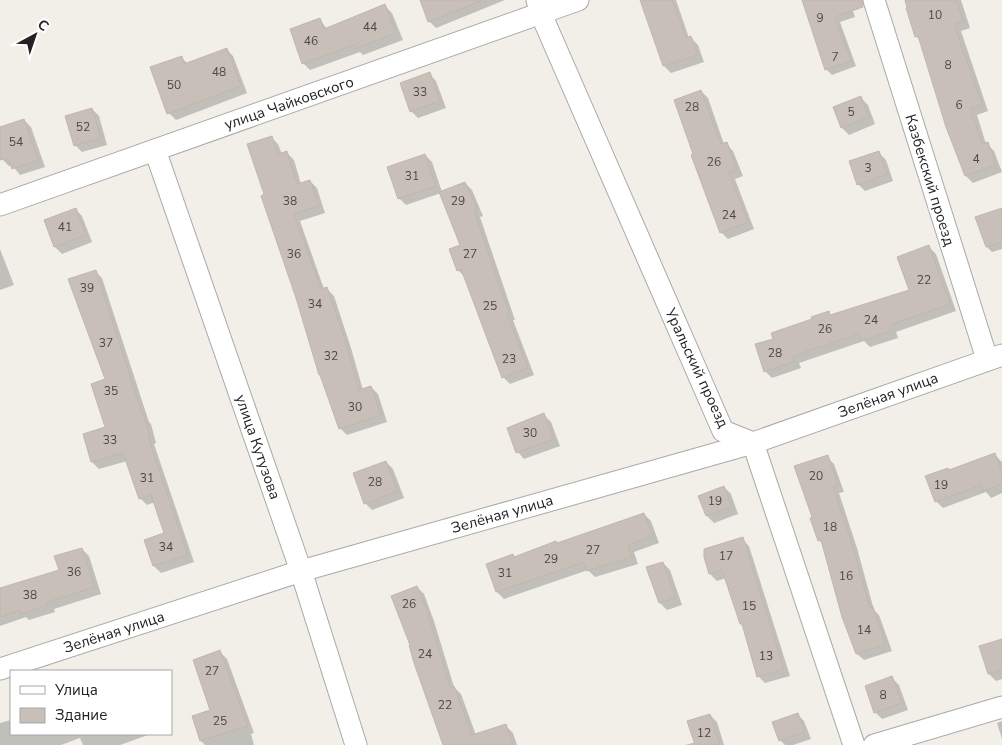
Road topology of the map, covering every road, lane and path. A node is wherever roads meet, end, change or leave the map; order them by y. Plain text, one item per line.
1 (578, 0) edge
2 (874, 0) edge
3 (539, 7) edge
4 (155, 150) junction
5 (0, 205) edge
6 (994, 357) edge
7 (752, 443) junction
8 (301, 571) junction
9 (0, 669) edge
10 (1002, 707) edge
11 (356, 745) edge
12 (854, 745) edge
13 (874, 745) edge

1 - 3 street, улица Чайковского
2 - 6 street, Казбекский проезд
3 - 4 street, улица Чайковского
3 - 7 street, Уральский проезд
4 - 5 street, улица Чайковского
4 - 8 street, улица Кутузова
6 - 7 street, Зелёная улица
7 - 8 street, Зелёная улица
7 - 12 street
8 - 9 street, Зелёная улица
8 - 11 street, улица Кутузова
10 - 13 street

